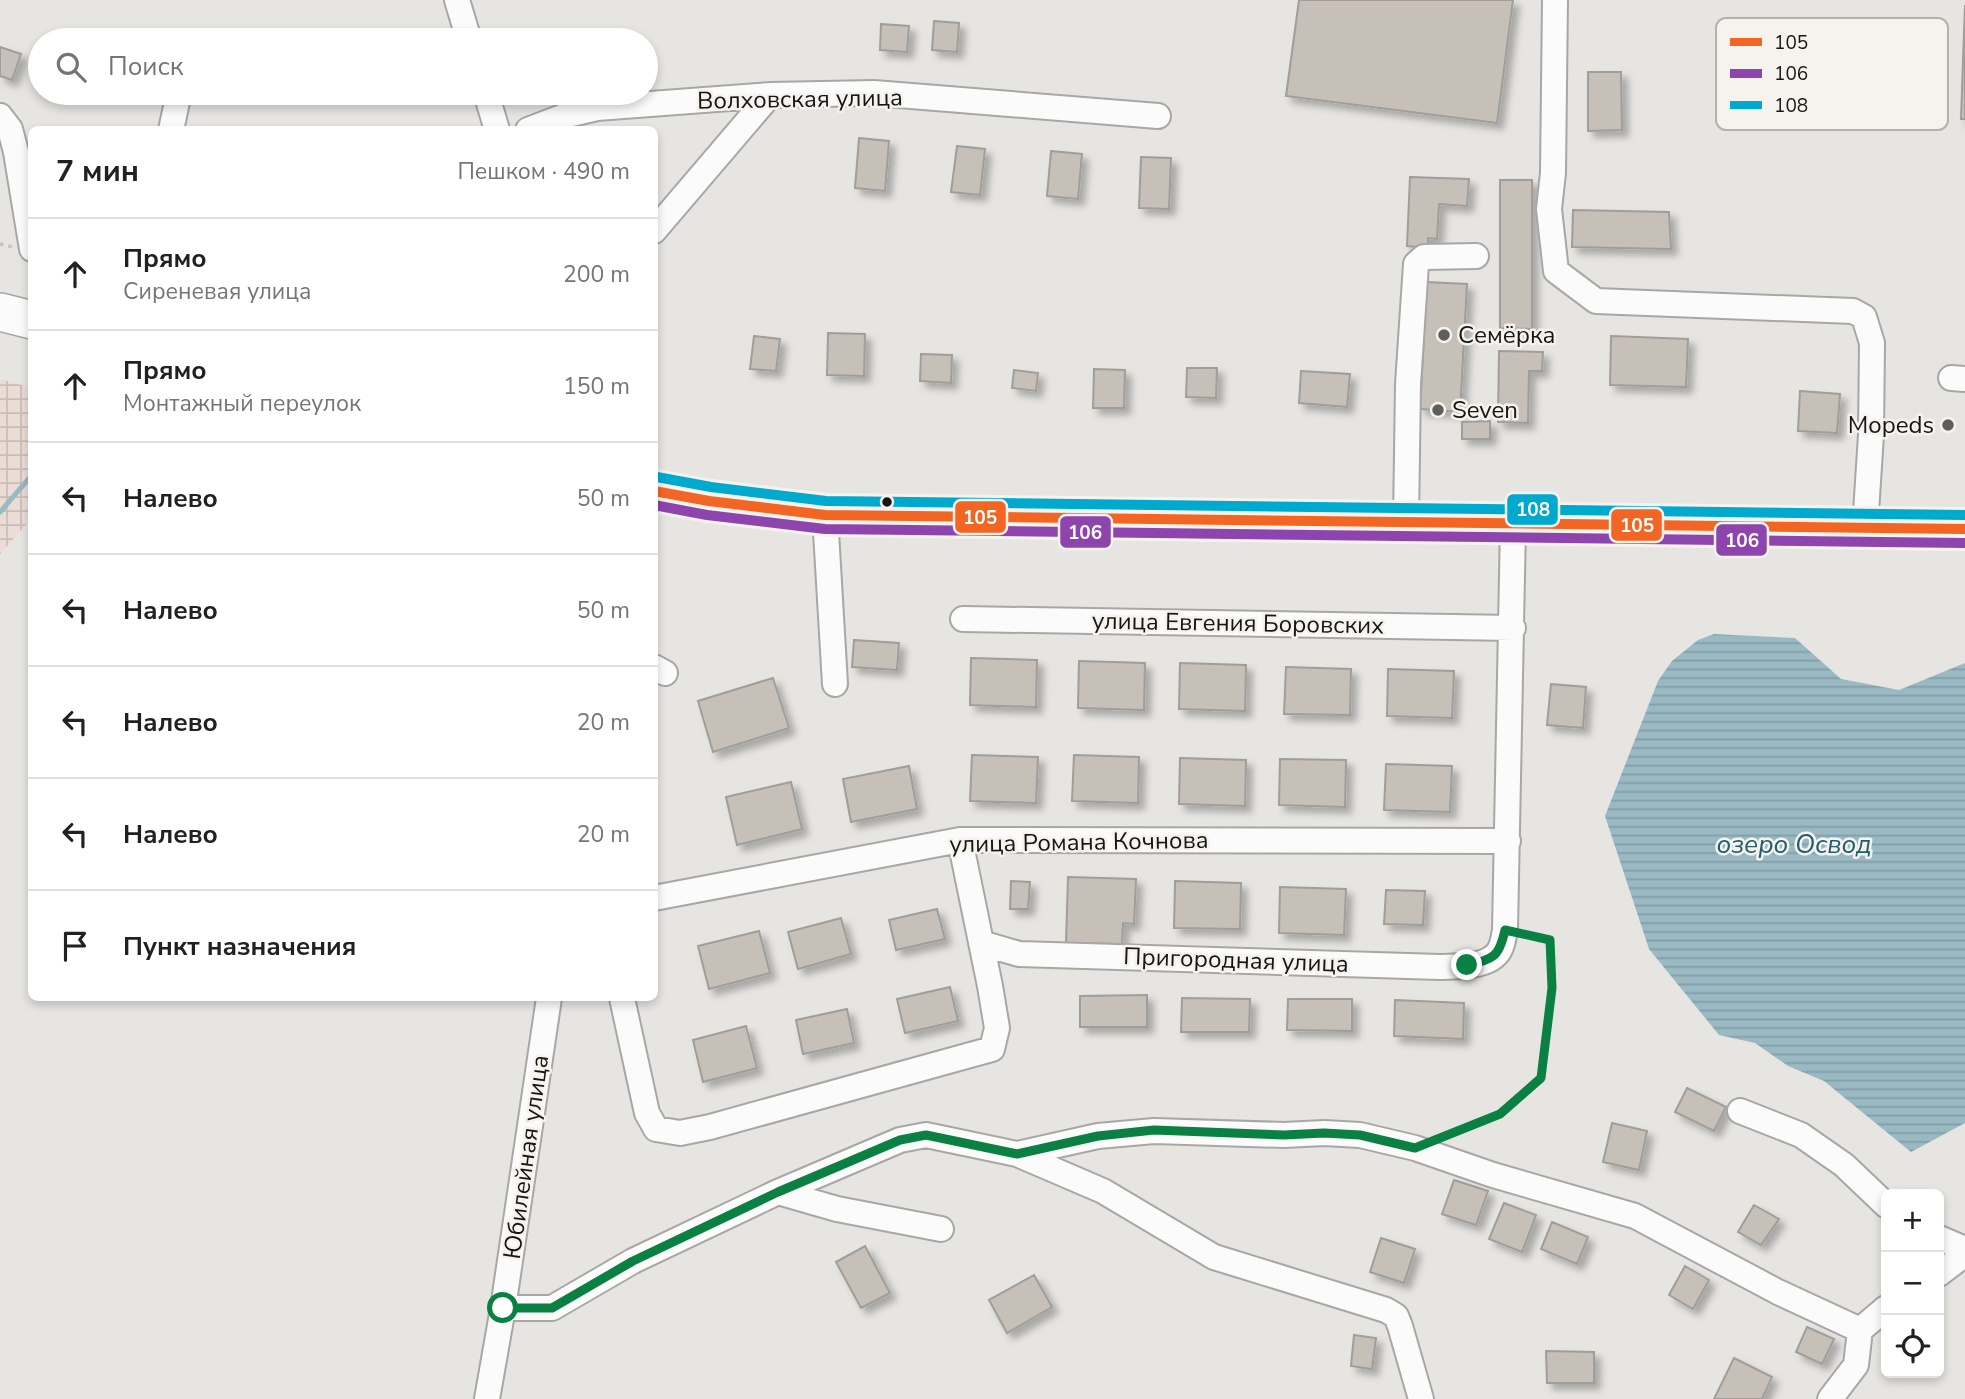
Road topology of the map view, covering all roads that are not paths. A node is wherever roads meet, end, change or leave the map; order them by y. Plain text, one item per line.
1 (457, 0) edge
2 (1555, 0) edge
3 (466, 28) edge
4 (770, 96) junction
5 (658, 104) edge
6 (176, 105) edge
7 (490, 105) edge
8 (640, 105) edge
9 (0, 116) edge
10 (1158, 116) dead end
11 (171, 126) edge
12 (496, 126) edge
13 (538, 126) edge
14 (28, 225) edge
15 (658, 226) edge
16 (1476, 256) dead end
17 (0, 312) edge
18 (28, 319) edge
19 (658, 492) edge
20 (825, 515) junction
21 (1406, 522) junction
22 (1513, 525) junction
23 (1865, 528) junction
24 (1965, 529) edge
25 (963, 619) dead end
26 (1513, 628) junction
27 (835, 684) dead end
28 (960, 840) junction
29 (1508, 841) junction
30 (658, 897) edge
31 (981, 943) junction
32 (549, 1001) edge
33 (623, 1001) edge
34 (1740, 1111) dead end
35 (1017, 1154) junction
36 (778, 1192) junction
37 (1881, 1200) edge
38 (941, 1229) dead end
39 (1944, 1240) edge
40 (1965, 1251) edge
41 (1944, 1270) edge
42 (503, 1308) junction
43 (1881, 1312) edge
44 (1860, 1330) junction
45 (487, 1399) edge
46 (1421, 1399) edge
47 (1830, 1399) edge

1 - 3 street
2 - 23 street
4 - 5 street, Волховская улица
4 - 10 street, Волховская улица
4 - 15 street
6 - 11 street
7 - 12 street
8 - 13 street, Волховская улица
9 - 14 street
16 - 21 street
17 - 18 highway
19 - 20 highway
20 - 21 highway
20 - 27 street
21 - 22 highway
22 - 23 highway
22 - 26 street
23 - 24 highway
25 - 26 street, улица Евгения Боровских
26 - 29 street
28 - 29 street, улица Романа Кочнова
28 - 30 street, улица Романа Кочнова
28 - 31 street
29 - 31 street, Пригородная улица
31 - 33 street
32 - 42 street, Юбилейная улица
34 - 37 street
35 - 36 street
35 - 44 street
35 - 46 street
36 - 38 street
36 - 42 street
39 - 40 street
40 - 41 street
42 - 45 street, Юбилейная улица
43 - 44 street
44 - 47 street

